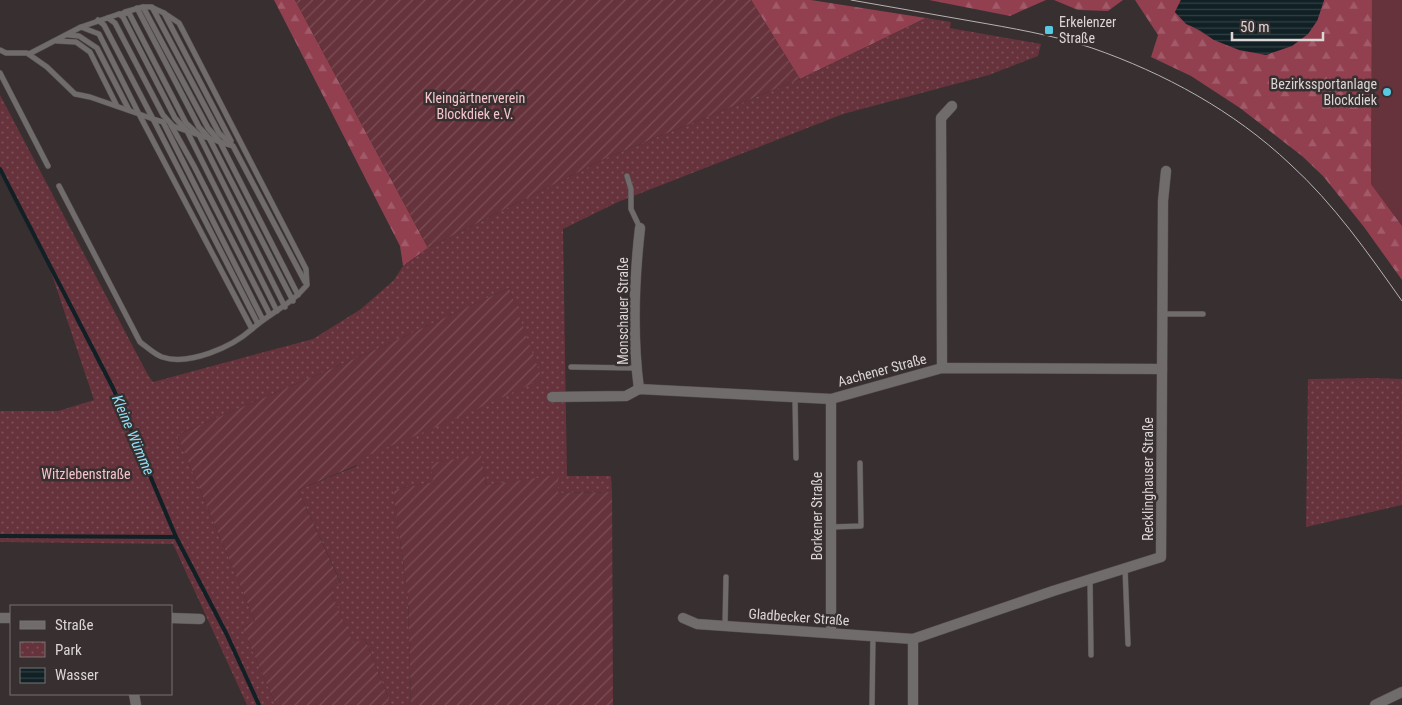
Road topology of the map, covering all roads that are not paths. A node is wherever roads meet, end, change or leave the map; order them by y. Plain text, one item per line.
1 (140, 7) junction
2 (152, 8) junction
3 (164, 13) junction
4 (119, 14) junction
5 (108, 18) junction
6 (98, 20) junction
7 (81, 27) junction
8 (64, 36) junction
9 (55, 41) junction
10 (0, 50) edge
11 (29, 54) junction
12 (0, 73) edge
13 (952, 106) dead end
14 (117, 107) junction
15 (129, 111) junction
16 (139, 114) junction
17 (153, 120) junction
18 (163, 122) junction
19 (173, 126) junction
20 (187, 131) junction
21 (199, 135) junction
22 (209, 138) junction
23 (220, 142) junction
24 (233, 146) junction
25 (243, 149) junction
26 (48, 166) dead end
27 (1166, 171) dead end
28 (627, 176) dead end
29 (59, 186) dead end
30 (640, 228) joint
31 (307, 285) junction
32 (298, 295) junction
33 (293, 300) junction
34 (285, 307) junction
35 (277, 311) junction
36 (1162, 314) junction
37 (1203, 314) dead end
38 (270, 316) junction
39 (263, 320) junction
40 (258, 324) junction
41 (252, 329) junction
42 (572, 367) dead end
43 (636, 368) junction
44 (942, 368) junction
45 (1162, 369) junction
46 (639, 389) junction
47 (552, 397) dead end
48 (795, 397) junction
49 (831, 399) junction
50 (796, 458) dead end
51 (860, 463) dead end
52 (830, 526) junction
53 (1125, 568) junction
54 (726, 577) dead end
55 (1090, 579) junction
56 (172, 618) edge
57 (684, 618) dead end
58 (200, 619) dead end
59 (725, 626) junction
60 (831, 632) junction
61 (873, 636) junction
62 (913, 639) junction
63 (1128, 644) dead end
64 (1091, 655) dead end
65 (1402, 692) edge
66 (872, 705) edge
67 (913, 705) edge
68 (1374, 705) edge

1 - 2 lane
1 - 4 lane
1 - 22 lane
1 - 23 lane
2 - 3 lane
2 - 24 lane
3 - 24 lane
3 - 25 lane
4 - 5 lane
4 - 20 lane
4 - 21 lane
5 - 6 lane
5 - 19 lane
6 - 7 lane
6 - 17 lane
7 - 8 lane
7 - 16 lane
8 - 9 lane
8 - 15 lane
9 - 11 lane
9 - 14 lane
10 - 11 lane
11 - 14 lane
12 - 26 lane
13 - 44 street
14 - 15 lane
15 - 16 lane
16 - 17 lane
16 - 41 lane
17 - 18 lane
17 - 40 lane
18 - 19 lane
18 - 39 lane
19 - 20 lane
19 - 38 lane
20 - 21 lane
20 - 35 lane
21 - 22 lane
21 - 34 lane
22 - 23 lane
22 - 33 lane
23 - 24 lane
23 - 32 lane
24 - 25 lane
24 - 31 lane
25 - 31 lane
27 - 36 street, Recklinghauser Straße
28 - 30 lane, Monschauer Straße
29 - 41 lane
30 - 43 street, Monschauer Straße
31 - 32 lane
32 - 33 lane
33 - 34 lane
34 - 35 lane
35 - 38 lane
36 - 37 lane
36 - 45 street, Recklinghauser Straße
38 - 39 lane
39 - 40 lane
40 - 41 lane
42 - 43 lane
43 - 46 street, Monschauer Straße
44 - 45 street, Aachener Straße
44 - 49 street, Aachener Straße
45 - 53 street, Recklinghauser Straße
46 - 47 street, Aachener Straße
46 - 48 street, Aachener Straße
48 - 49 street, Aachener Straße
48 - 50 lane
49 - 52 street, Borkener Straße
51 - 52 lane
52 - 60 street, Borkener Straße
53 - 55 street, Recklinghauser Straße
53 - 63 lane
54 - 59 lane
55 - 62 street, Recklinghauser Straße
55 - 64 lane
56 - 58 street
57 - 59 street, Gladbecker Straße
59 - 60 street, Gladbecker Straße
60 - 61 street, Gladbecker Straße
61 - 62 street, Gladbecker Straße
61 - 66 lane
62 - 67 street
65 - 68 street

